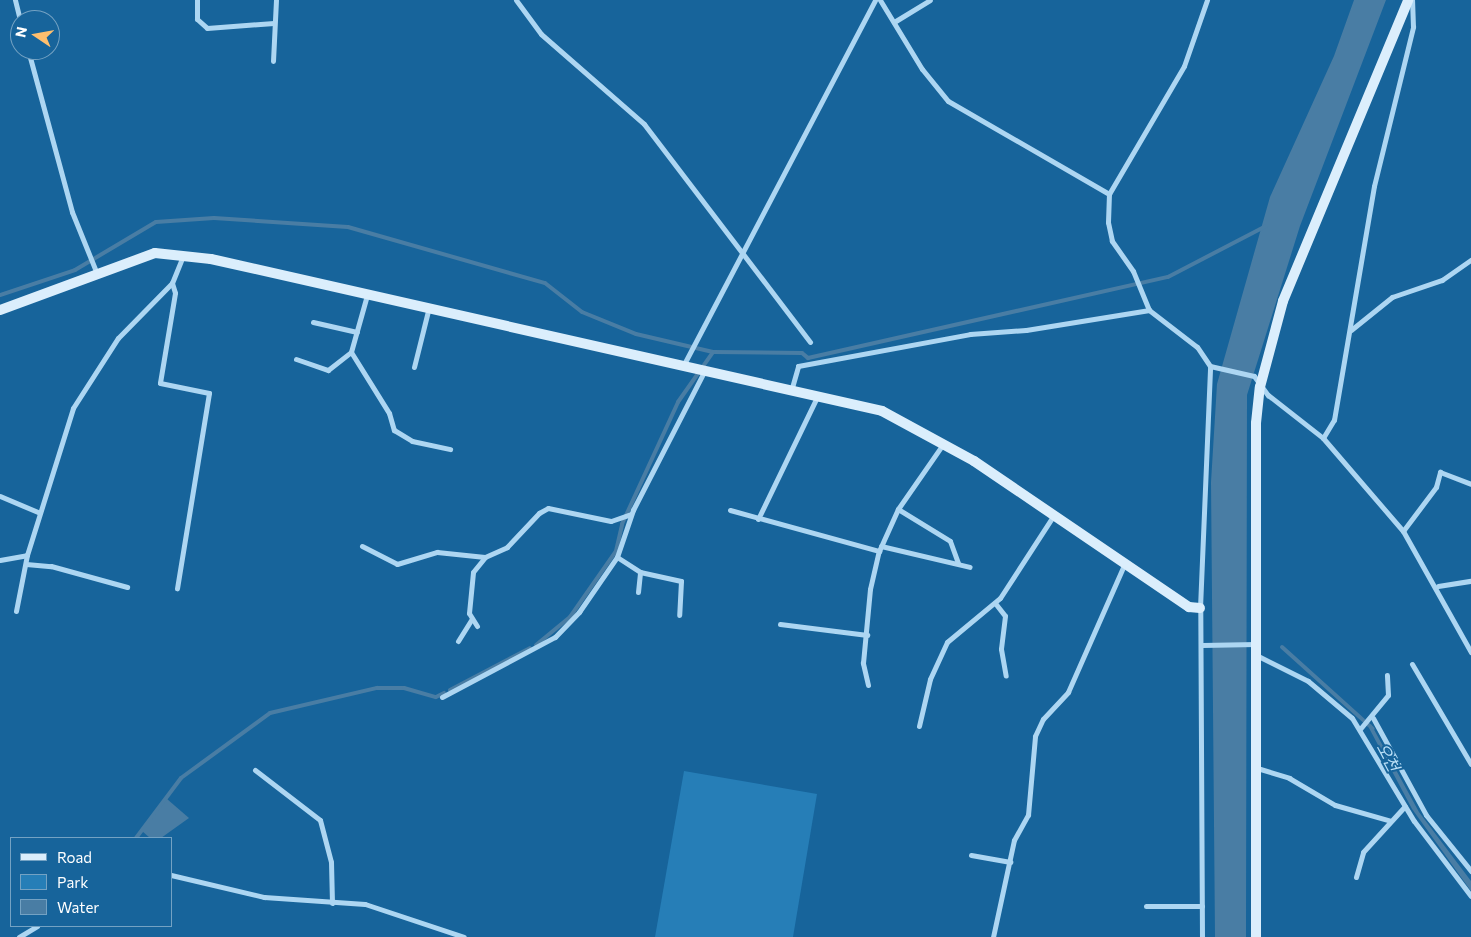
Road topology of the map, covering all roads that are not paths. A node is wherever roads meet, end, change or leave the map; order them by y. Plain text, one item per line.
1 (197, 0) edge
2 (276, 0) edge
3 (516, 0) edge
4 (875, 0) edge
5 (880, 0) edge
6 (930, 0) edge
7 (1208, 0) edge
8 (1410, 0) edge
9 (894, 22) junction
10 (274, 23) junction
11 (31, 60) edge
12 (273, 61) dead end
13 (1109, 194) junction
14 (744, 250) junction
15 (184, 256) junction
16 (1471, 260) edge
17 (96, 271) junction
18 (172, 283) junction
19 (368, 292) junction
20 (429, 307) junction
21 (0, 310) edge
22 (1150, 310) junction
23 (313, 322) dead end
24 (1351, 330) junction
25 (357, 332) junction
26 (810, 342) dead end
27 (352, 352) junction
28 (296, 359) dead end
29 (414, 366) dead end
30 (683, 366) junction
31 (1210, 366) junction
32 (701, 371) junction
33 (1260, 387) junction
34 (791, 391) junction
35 (817, 397) junction
36 (1323, 438) junction
37 (943, 444) junction
38 (450, 449) dead end
39 (1471, 484) edge
40 (0, 496) edge
41 (898, 508) junction
42 (730, 510) dead end
43 (40, 513) junction
44 (627, 515) junction
45 (1054, 515) junction
46 (758, 519) junction
47 (1404, 531) junction
48 (362, 546) dead end
49 (880, 548) junction
50 (27, 554) junction
51 (485, 557) junction
52 (617, 557) junction
53 (0, 560) edge
54 (1125, 562) junction
55 (958, 563) junction
56 (26, 564) junction
57 (970, 567) dead end
58 (640, 572) junction
59 (1471, 580) edge
60 (1438, 586) junction
61 (127, 587) dead end
62 (177, 588) dead end
63 (638, 592) dead end
64 (995, 603) junction
65 (1200, 608) junction
66 (16, 611) dead end
67 (679, 615) dead end
68 (472, 620) junction
69 (780, 624) dead end
70 (477, 626) dead end
71 (867, 636) junction
72 (458, 641) dead end
73 (1252, 644) junction
74 (1202, 645) junction
75 (1471, 652) edge
76 (1258, 656) junction
77 (1412, 664) dead end
78 (1388, 675) dead end
79 (1006, 676) dead end
80 (868, 685) dead end
81 (442, 697) dead end
82 (1372, 719) junction
83 (919, 726) dead end
84 (1362, 727) junction
85 (1471, 764) edge
86 (1257, 768) junction
87 (255, 770) dead end
88 (1406, 806) junction
89 (1391, 822) junction
90 (971, 855) dead end
91 (1010, 862) junction
92 (1471, 871) edge
93 (172, 875) edge
94 (1356, 877) dead end
95 (1471, 896) edge
96 (332, 903) junction
97 (1146, 906) dead end
98 (1202, 906) junction
99 (35, 927) edge
100 (19, 937) edge
101 (464, 937) edge
102 (993, 937) edge
103 (1202, 937) edge
104 (1256, 937) edge

1 - 10 street
2 - 10 street
3 - 14 street
4 - 14 street
5 - 9 street
6 - 9 street
7 - 13 street
8 - 24 street
8 - 33 street
9 - 13 street
10 - 12 street
11 - 17 street
13 - 22 street
14 - 26 street
14 - 30 street
15 - 17 street
15 - 18 street
15 - 19 street
16 - 24 street
17 - 21 street
18 - 43 street
18 - 62 street
19 - 20 street
19 - 25 street
20 - 29 street
20 - 30 street
22 - 31 street
22 - 34 street
23 - 25 street
24 - 36 street
25 - 27 street
27 - 28 street
27 - 38 street
30 - 32 street
31 - 33 street
31 - 65 street
32 - 34 street
32 - 44 street
33 - 36 street
33 - 73 street
34 - 35 street
35 - 37 street
35 - 46 street
36 - 47 street
37 - 41 street
37 - 45 street
39 - 47 street
40 - 43 street
41 - 49 street
41 - 55 street
42 - 46 street
43 - 50 street
44 - 51 street
44 - 52 street
45 - 54 street
45 - 64 street
46 - 49 street
47 - 60 street
48 - 51 street
49 - 55 street
49 - 71 street
50 - 53 street
50 - 56 street
51 - 68 street
52 - 58 street
52 - 81 street
54 - 65 street
54 - 91 street
55 - 57 street
56 - 61 street
56 - 66 street
58 - 63 street
58 - 67 street
59 - 60 street
60 - 75 street
64 - 79 street
64 - 83 street
65 - 74 street
68 - 70 street
68 - 72 street
69 - 71 street
71 - 80 street
73 - 74 street
73 - 76 street
74 - 98 street
76 - 84 street
76 - 86 street
77 - 85 street
78 - 82 street
82 - 84 street
82 - 92 street
84 - 88 street
86 - 89 street
86 - 104 street
87 - 96 street
88 - 89 street
88 - 95 street
89 - 94 street
90 - 91 street
91 - 102 street
93 - 96 street
96 - 101 street
97 - 98 street
98 - 103 street
99 - 100 street

